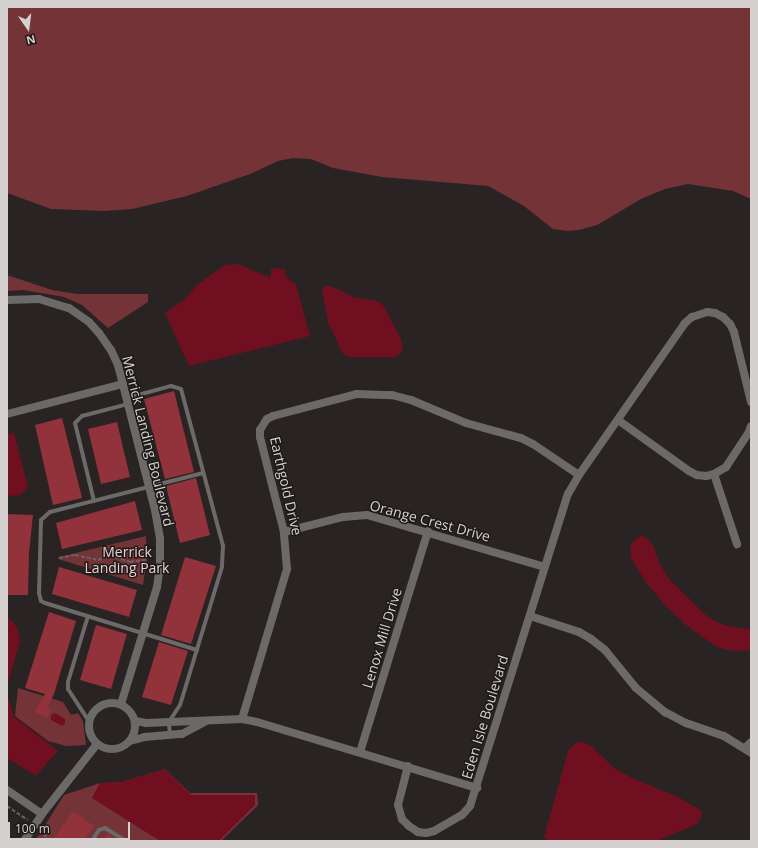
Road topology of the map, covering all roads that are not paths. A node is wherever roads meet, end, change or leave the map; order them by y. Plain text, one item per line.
1 (7, 300) edge
2 (123, 384) junction
3 (128, 401) junction
4 (751, 402) edge
5 (7, 414) edge
6 (618, 420) junction
7 (751, 426) edge
8 (203, 472) junction
9 (714, 474) junction
10 (579, 475) junction
11 (149, 486) junction
12 (94, 501) junction
13 (428, 531) junction
14 (284, 532) junction
15 (737, 544) dead end
16 (544, 567) junction
17 (88, 616) junction
18 (530, 616) junction
19 (143, 633) junction
20 (197, 650) junction
21 (121, 704) junction
22 (242, 719) junction
23 (135, 721) junction
24 (207, 721) junction
25 (89, 722) junction
26 (169, 722) junction
27 (170, 736) junction
28 (130, 741) junction
29 (751, 742) edge
30 (97, 744) junction
31 (748, 751) edge
32 (360, 752) junction
33 (408, 766) junction
34 (477, 788) junction
35 (7, 790) edge
36 (42, 814) junction
37 (24, 841) edge
38 (92, 841) edge
39 (126, 841) edge

1 - 2 street, Merrick Landing Boulevard
2 - 3 street, Merrick Landing Boulevard
2 - 5 street
3 - 8 lane
3 - 11 street, Merrick Landing Boulevard
3 - 12 lane
4 - 6 street, Eden Isle Boulevard
6 - 9 street
6 - 10 street, Eden Isle Boulevard
7 - 9 street
8 - 11 lane
8 - 20 lane
9 - 15 street
10 - 14 street, Earthgold Drive
10 - 16 street, Eden Isle Boulevard
11 - 12 lane
11 - 19 street, Merrick Landing Boulevard
12 - 17 lane
13 - 14 street, Orange Crest Drive
13 - 16 street, Orange Crest Drive
13 - 32 street, Lenox Mill Drive
14 - 22 street, Earthgold Drive
16 - 18 street, Eden Isle Boulevard
17 - 19 lane
17 - 25 lane
18 - 31 street
18 - 34 street, Eden Isle Boulevard
19 - 20 lane
19 - 21 street, Merrick Landing Boulevard
20 - 26 lane
21 - 23 street
21 - 25 street
22 - 24 street, Eden Isle Boulevard
22 - 32 street, Eden Isle Boulevard
23 - 26 street, Eden Isle Boulevard
23 - 28 street
24 - 26 street, Eden Isle Boulevard
24 - 27 street, Eden Isle Boulevard
25 - 30 street
26 - 27 lane
27 - 28 street, Eden Isle Boulevard
28 - 30 street
29 - 31 street
30 - 36 street
32 - 33 street, Eden Isle Boulevard
33 - 34 street, Eden Isle Boulevard
33 - 34 street
35 - 36 street
36 - 37 street
38 - 39 lane

